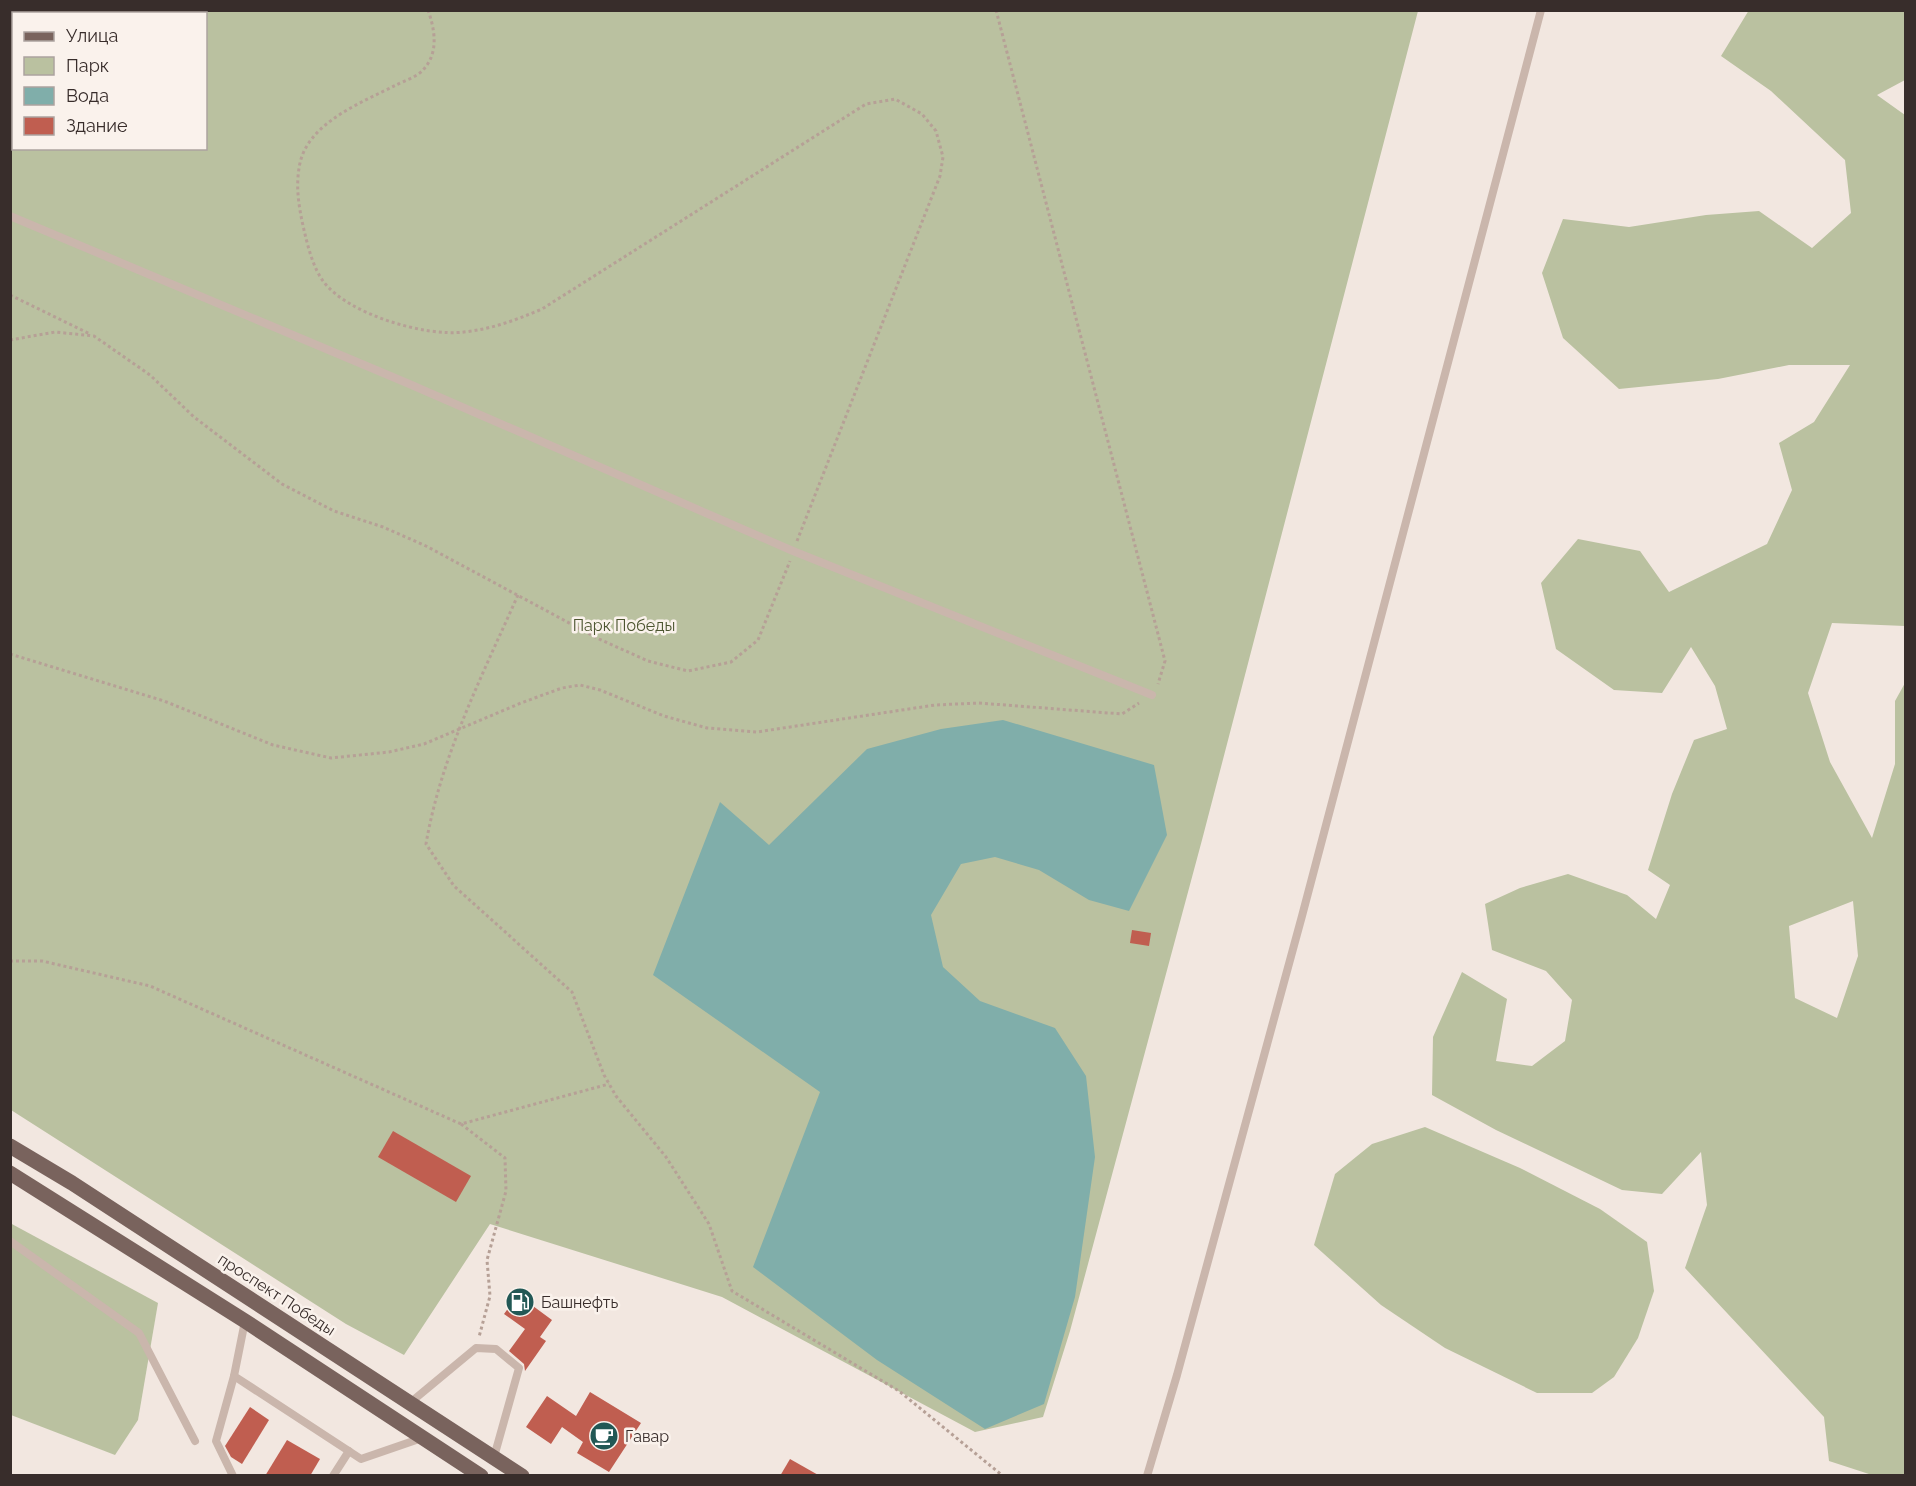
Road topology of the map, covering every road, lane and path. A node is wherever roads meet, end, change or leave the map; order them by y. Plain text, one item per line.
1 (428, 10) edge
2 (996, 10) edge
3 (1541, 10) edge
4 (10, 216) edge
5 (10, 295) edge
6 (94, 336) junction
7 (10, 340) edge
8 (793, 551) junction
9 (518, 595) junction
10 (10, 654) edge
11 (1152, 695) junction
12 (458, 730) junction
13 (10, 961) edge
14 (609, 1084) junction
15 (461, 1124) junction
16 (10, 1146) edge
17 (10, 1173) edge
18 (10, 1241) edge
19 (245, 1321) junction
20 (476, 1348) junction
21 (234, 1376) junction
22 (411, 1402) junction
23 (423, 1437) junction
24 (195, 1441) dead end
25 (349, 1451) junction
26 (494, 1457) junction
27 (233, 1476) edge
28 (333, 1476) edge
29 (481, 1476) edge
30 (522, 1476) edge
31 (1003, 1476) edge
32 (1147, 1476) edge

1 - 8 path
2 - 11 path
3 - 32 lane
4 - 8 lane
5 - 6 path
6 - 7 path
6 - 9 path
8 - 9 path
8 - 11 lane
9 - 12 path
10 - 12 path
11 - 12 path
12 - 14 path
13 - 15 path
14 - 15 path
14 - 31 path
15 - 20 path
16 - 22 main road, проспект Победы
17 - 19 main road
18 - 24 lane
19 - 21 lane
19 - 23 main road
20 - 22 lane
20 - 26 lane
21 - 25 lane
21 - 27 lane
22 - 26 main road, проспект Победы
23 - 25 lane
23 - 29 main road
25 - 28 lane
26 - 30 main road, проспект Победы

